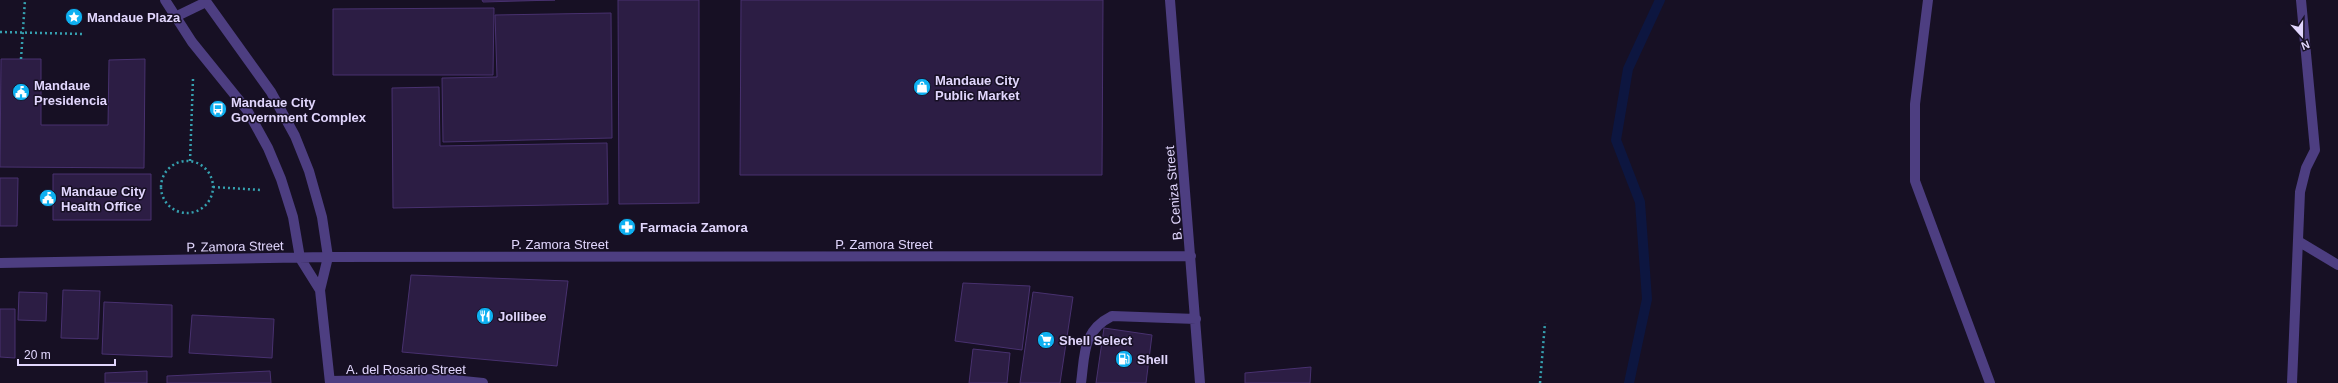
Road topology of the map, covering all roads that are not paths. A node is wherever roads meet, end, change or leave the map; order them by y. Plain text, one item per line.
1 (165, 0) edge
2 (1170, 0) edge
3 (1928, 0) edge
4 (2301, 0) edge
5 (205, 1) edge
6 (175, 17) junction
7 (2298, 241) junction
8 (1191, 256) junction
9 (328, 257) junction
10 (300, 258) junction
11 (0, 263) edge
12 (2338, 265) edge
13 (320, 290) junction
14 (1196, 320) junction
15 (330, 382) edge
16 (483, 383) edge
17 (1081, 383) edge
18 (1200, 383) edge
19 (1990, 383) edge
20 (2292, 383) edge

1 - 6 street
2 - 8 street, B. Ceniza Street
3 - 19 street
4 - 7 street
5 - 6 street
5 - 9 street
6 - 10 street
7 - 12 street
7 - 20 street
8 - 9 street, P. Zamora Street
8 - 14 street, B. Ceniza Street
9 - 10 street, P. Zamora Street
9 - 13 street
10 - 11 street, P. Zamora Street
10 - 13 street
13 - 15 street
14 - 17 street
14 - 18 street, B. Ceniza Street
15 - 16 street, A. del Rosario Street

